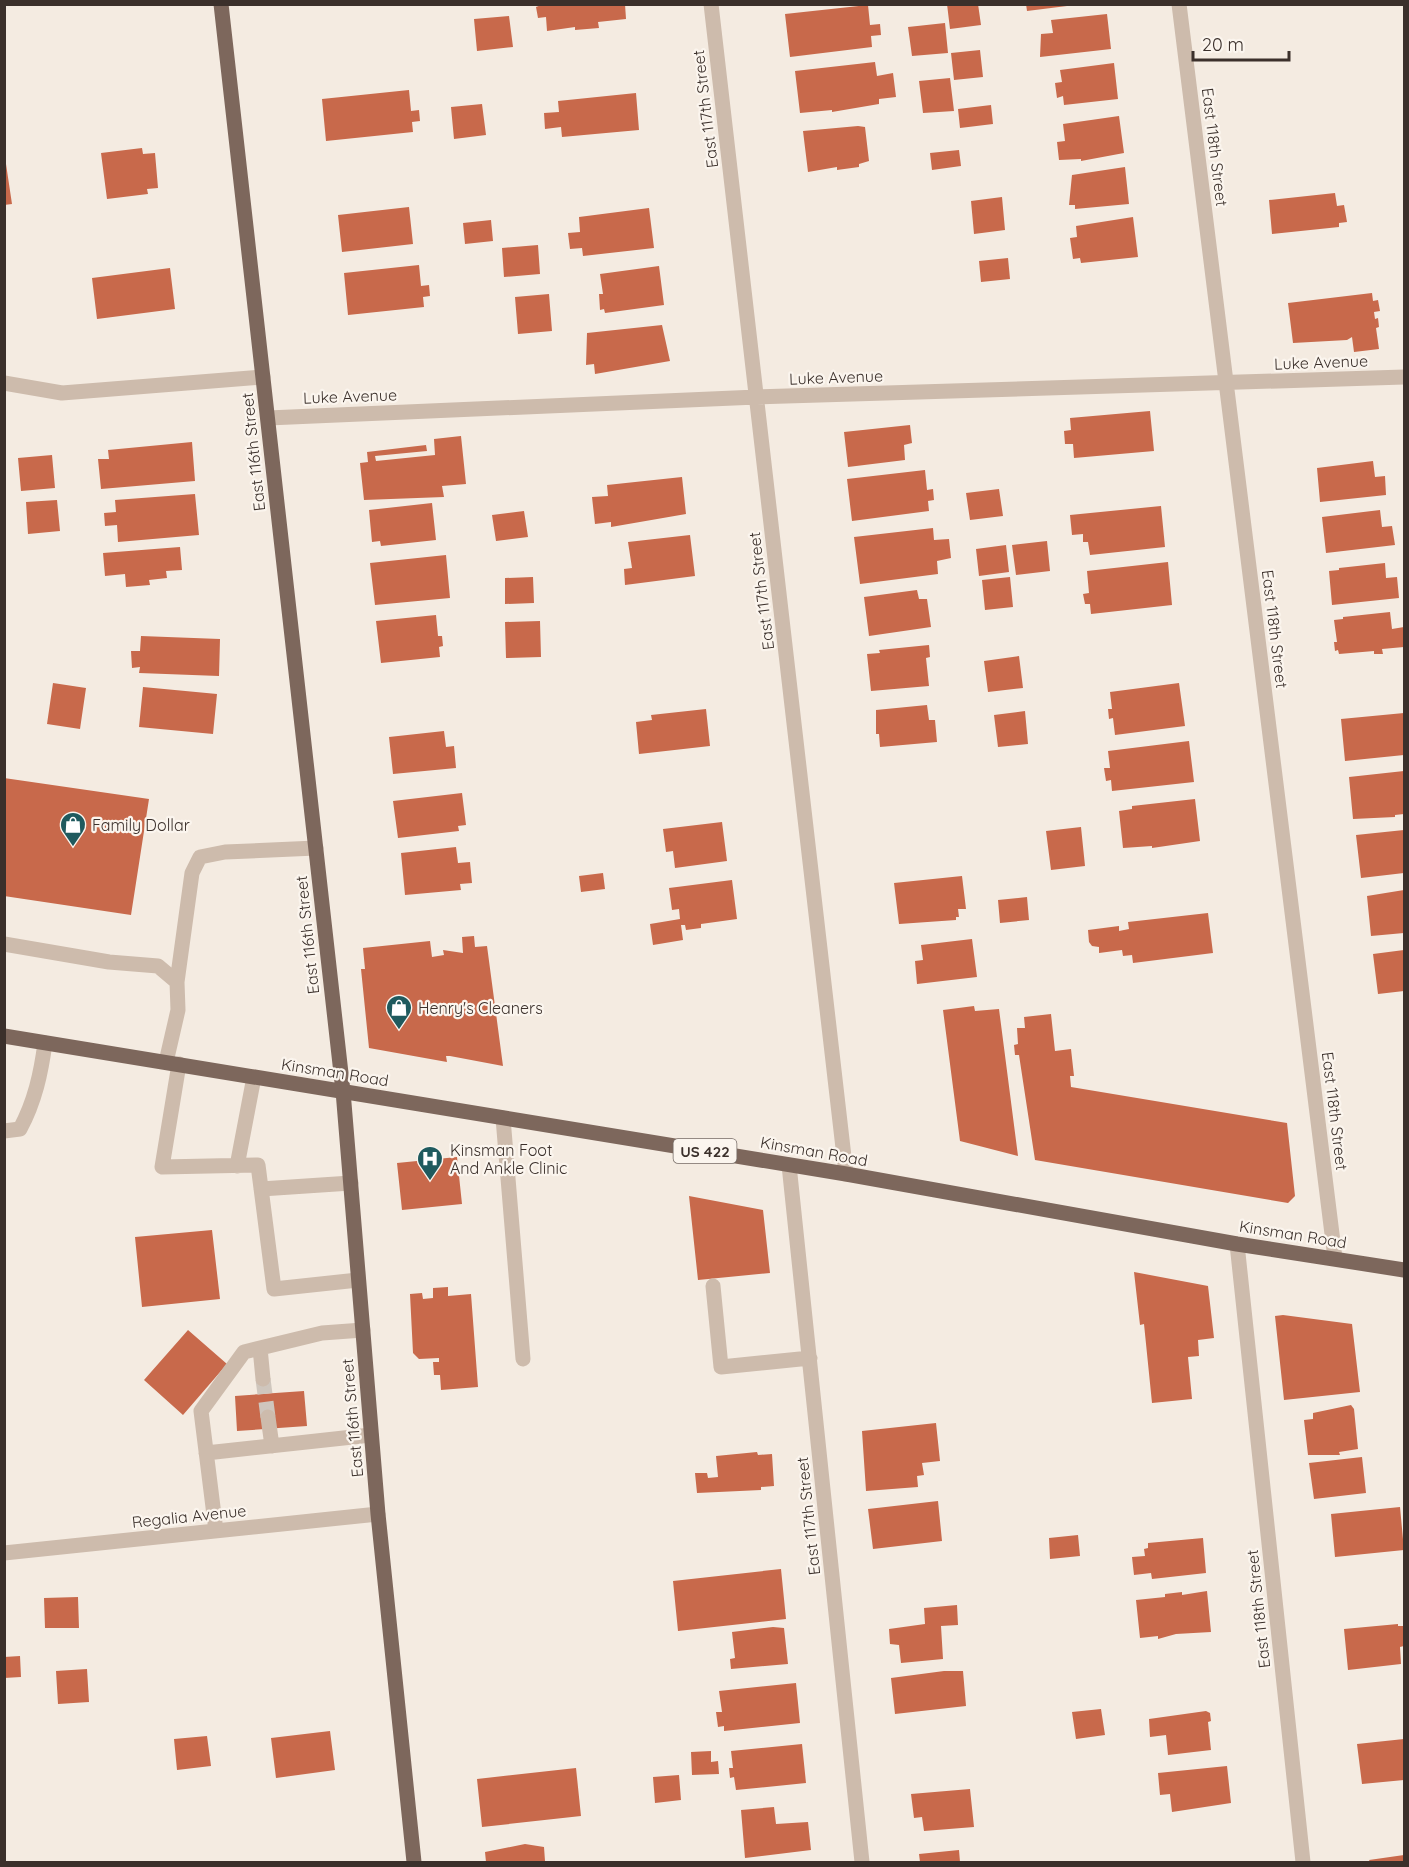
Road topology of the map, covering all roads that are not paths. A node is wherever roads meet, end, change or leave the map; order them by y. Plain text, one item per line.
1 (221, 4) edge
2 (711, 4) edge
3 (1179, 4) edge
4 (263, 377) junction
5 (1404, 377) edge
6 (4, 382) edge
7 (1226, 384) junction
8 (757, 397) junction
9 (268, 418) junction
10 (316, 848) junction
11 (4, 944) edge
12 (177, 982) junction
13 (4, 1036) edge
14 (45, 1042) junction
15 (172, 1063) junction
16 (254, 1077) junction
17 (343, 1091) junction
18 (503, 1118) junction
19 (4, 1131) edge
20 (789, 1165) junction
21 (237, 1166) junction
22 (846, 1174) junction
23 (351, 1183) junction
24 (261, 1189) junction
25 (1237, 1244) junction
26 (1335, 1258) junction
27 (1404, 1270) edge
28 (358, 1280) junction
29 (713, 1286) dead end
30 (363, 1330) junction
31 (260, 1348) junction
32 (810, 1358) junction
33 (523, 1359) dead end
34 (263, 1379) tunnel mouth
35 (268, 1417) tunnel mouth
36 (371, 1435) junction
37 (272, 1446) junction
38 (206, 1453) junction
39 (378, 1514) junction
40 (216, 1531) junction
41 (4, 1553) edge
42 (414, 1863) edge
43 (862, 1863) edge
44 (1303, 1863) edge

1 - 4 main road, East 116th Street
2 - 8 street, East 117th Street
3 - 7 street, East 118th Street
4 - 6 street
4 - 9 main road, East 116th Street
5 - 7 street, Luke Avenue
7 - 8 street, Luke Avenue
7 - 26 street, East 118th Street
8 - 9 street, Luke Avenue
8 - 22 street, East 117th Street
9 - 10 main road, East 116th Street
10 - 12 street
10 - 17 main road, East 116th Street
11 - 12 street
12 - 15 street
13 - 14 main road, Kinsman Road / US 422
14 - 15 main road, Kinsman Road / US 422
14 - 19 street
15 - 16 main road, Kinsman Road / US 422
15 - 21 street
16 - 17 main road, Kinsman Road / US 422
16 - 21 street
17 - 18 main road, Kinsman Road / US 422
17 - 23 main road, East 116th Street
18 - 20 main road, Kinsman Road / US 422
18 - 33 street
20 - 22 main road, Kinsman Road / US 422
20 - 32 street, East 117th Street
21 - 24 street
22 - 25 main road, Kinsman Road / US 422
23 - 24 street
23 - 28 main road, East 116th Street
24 - 28 street
25 - 26 main road, Kinsman Road / US 422
25 - 44 street, East 118th Street
26 - 27 main road, Kinsman Road / US 422
28 - 30 main road, East 116th Street
29 - 32 street
30 - 31 street
30 - 36 main road, East 116th Street
31 - 34 street
31 - 38 street
32 - 43 street, East 117th Street
35 - 37 street
36 - 37 street
36 - 39 main road, East 116th Street
37 - 38 street
38 - 40 street
39 - 40 street, Regalia Avenue
39 - 42 main road, East 116th Street
40 - 41 street, Regalia Avenue

